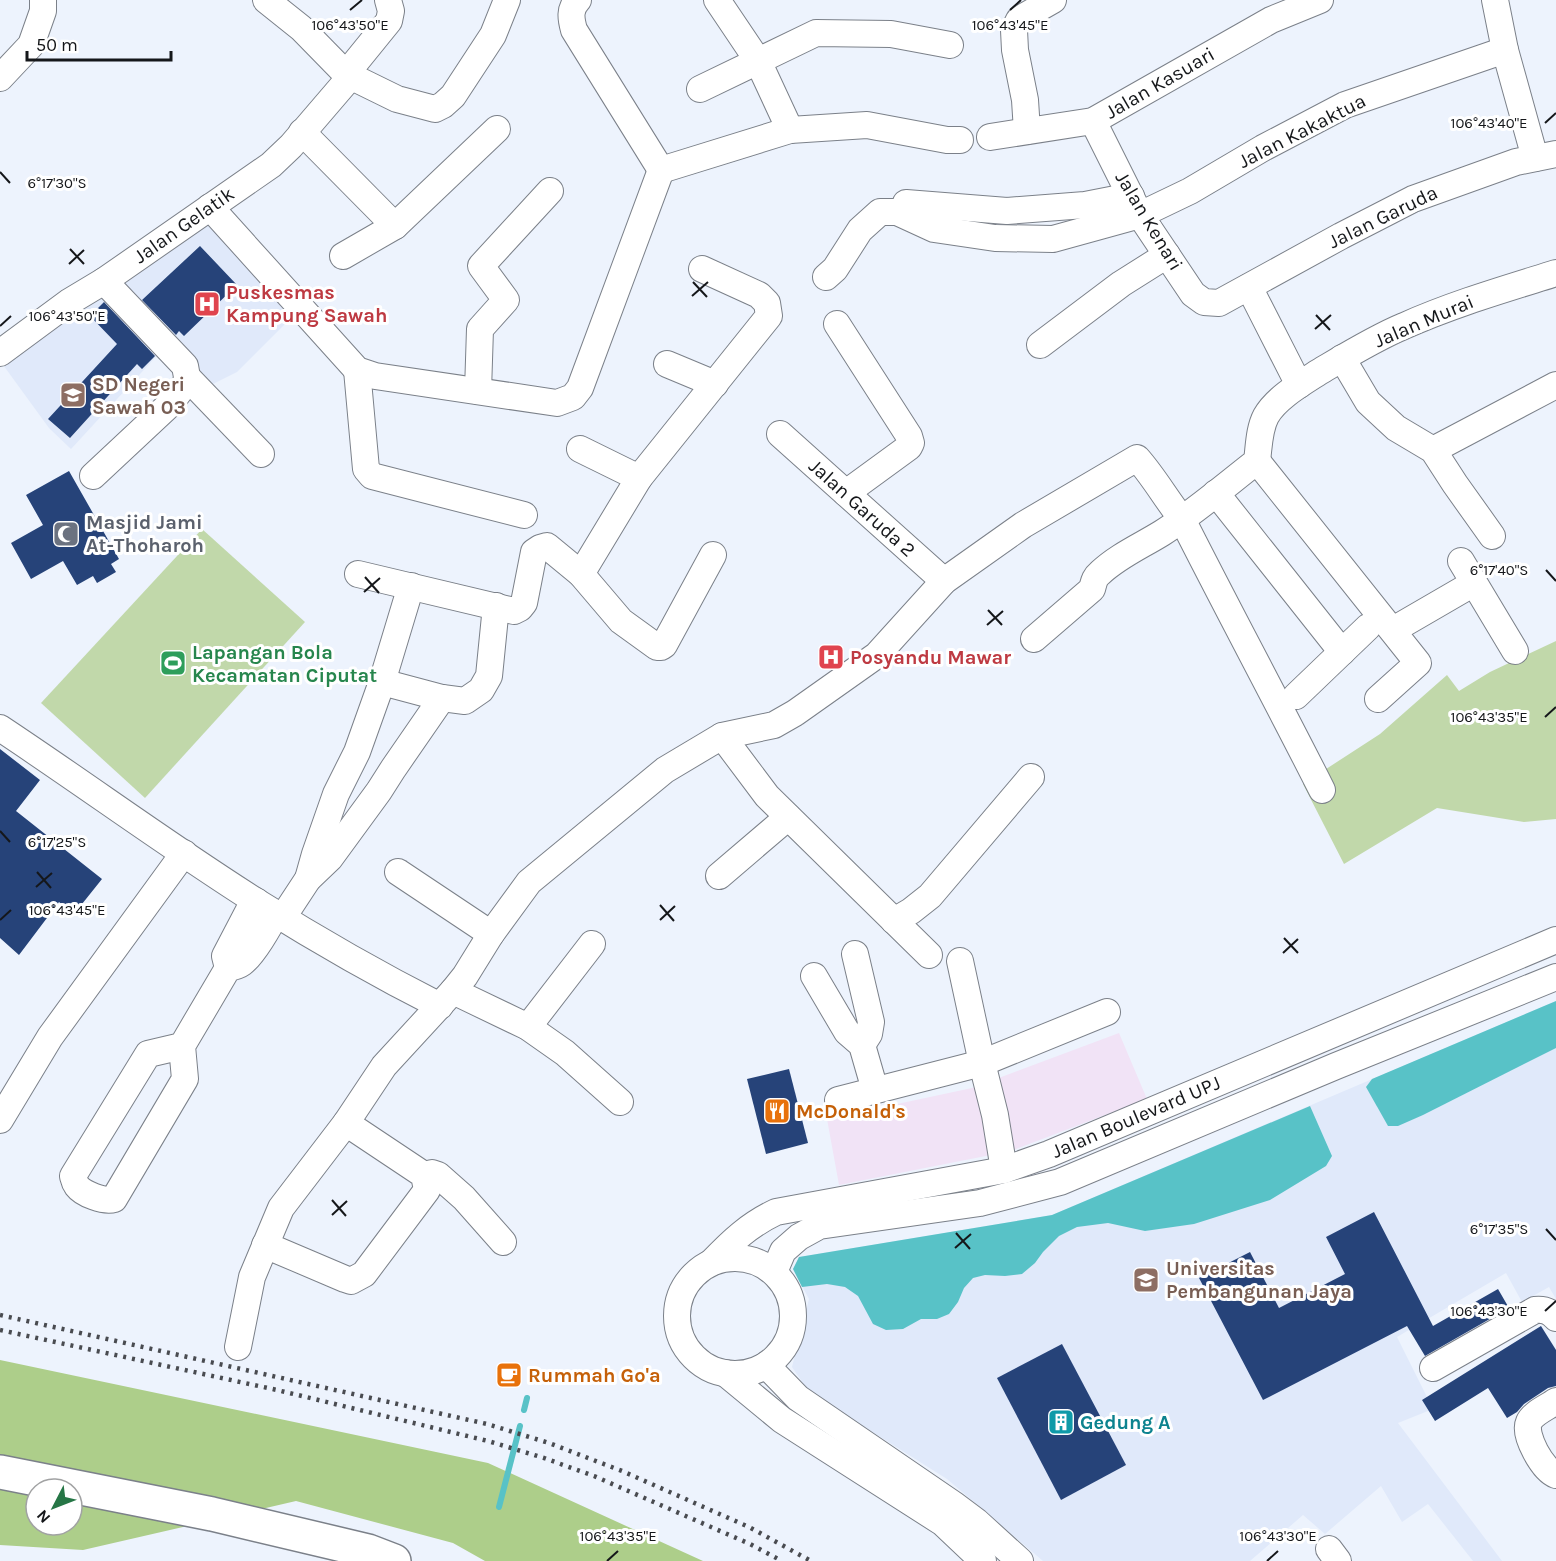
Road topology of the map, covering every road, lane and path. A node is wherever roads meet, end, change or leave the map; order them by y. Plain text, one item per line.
1 (266, 0) edge
2 (388, 0) edge
3 (507, 0) edge
4 (578, 0) edge
5 (717, 0) edge
6 (1320, 0) edge
7 (1495, 0) edge
8 (1047, 1) edge
9 (48, 4) edge
10 (950, 45) dead end
11 (1505, 50) junction
12 (758, 61) junction
13 (348, 75) junction
14 (0, 78) edge
15 (700, 89) dead end
16 (1093, 122) junction
17 (496, 129) dead end
18 (790, 130) junction
19 (1027, 131) junction
20 (302, 132) junction
21 (990, 137) dead end
22 (960, 140) dead end
23 (1545, 156) edge
24 (661, 170) junction
25 (550, 191) dead end
26 (906, 203) dead end
27 (1136, 205) junction
28 (210, 207) junction
29 (395, 226) junction
30 (1167, 255) junction
31 (342, 256) dead end
32 (702, 269) dead end
33 (1556, 273) edge
34 (826, 277) dead end
35 (104, 281) junction
36 (1249, 287) junction
37 (1219, 303) joint
38 (837, 324) dead end
39 (1040, 345) dead end
40 (0, 353) edge
41 (1342, 358) junction
42 (666, 364) dead end
43 (357, 370) junction
44 (188, 377) junction
45 (715, 384) junction
46 (1299, 385) junction
47 (1556, 385) edge
48 (478, 391) junction
49 (780, 434) dead end
50 (580, 449) dead end
51 (1433, 450) junction
52 (261, 454) dead end
53 (1257, 461) junction
54 (93, 476) dead end
55 (639, 478) junction
56 (846, 493) junction
57 (1216, 493) junction
58 (524, 515) dead end
59 (1182, 519) junction
60 (1492, 537) dead end
61 (714, 555) dead end
62 (1461, 561) dead end
63 (358, 574) dead end
64 (581, 574) junction
65 (944, 581) junction
66 (1474, 583) junction
67 (411, 586) junction
68 (496, 606) junction
69 (1380, 629) junction
70 (1034, 639) dead end
71 (1515, 651) dead end
72 (1342, 652) junction
73 (382, 682) junction
74 (1296, 696) dead end
75 (442, 699) junction
76 (1378, 699) dead end
77 (0, 728) edge
78 (722, 736) junction
79 (357, 752) junction
80 (393, 769) junction
81 (1031, 777) dead end
82 (1322, 790) dead end
83 (788, 817) junction
84 (184, 853) junction
85 (398, 872) dead end
86 (719, 876) dead end
87 (308, 879) junction
88 (272, 911) junction
89 (894, 921) junction
90 (490, 934) junction
91 (1556, 940) edge
92 (592, 944) dead end
93 (855, 954) dead end
94 (929, 956) dead end
95 (960, 961) dead end
96 (814, 976) dead end
97 (1556, 977) edge
98 (446, 999) junction
99 (1107, 1012) dead end
100 (528, 1027) junction
101 (1325, 1037) junction
102 (862, 1045) junction
103 (182, 1046) junction
104 (982, 1063) junction
105 (1335, 1066) junction
106 (875, 1090) junction
107 (838, 1100) dead end
108 (620, 1102) dead end
109 (0, 1120) edge
110 (346, 1123) junction
111 (1004, 1170) junction
112 (424, 1174) junction
113 (503, 1242) dead end
114 (265, 1245) junction
115 (712, 1262) junction
116 (774, 1272) junction
117 (1556, 1318) edge
118 (238, 1347) dead end
119 (766, 1365) junction
120 (1433, 1368) dead end
121 (725, 1373) junction
122 (1556, 1401) edge
123 (0, 1472) edge
124 (1556, 1475) edge
125 (394, 1561) edge
126 (983, 1561) edge
127 (1020, 1561) edge

1 - 13 street
2 - 13 street, Jalan Gelatik
3 - 13 street
4 - 24 street
5 - 12 street
6 - 16 street, Jalan Kasuari
7 - 11 street
8 - 19 street
9 - 14 street
10 - 12 street
11 - 23 street
11 - 27 street, Jalan Kakaktua
12 - 15 street
12 - 18 street
13 - 20 street, Jalan Gelatik
16 - 19 street, Jalan Kasuari
16 - 27 street, Jalan Kenari
17 - 29 street
18 - 22 street
18 - 24 street
19 - 21 street, Jalan Kasuari
20 - 28 street, Jalan Gelatik
20 - 29 street
23 - 36 street, Jalan Garuda
24 - 48 street
25 - 48 street
26 - 27 street
27 - 30 street, Jalan Kenari
27 - 34 street
28 - 35 street, Jalan Gelatik
28 - 43 street
29 - 31 street
30 - 37 street, Jalan Kenari
30 - 39 street
32 - 45 street
33 - 41 street, Jalan Murai
35 - 40 street, Jalan Gelatik
35 - 44 street
36 - 37 street, Jalan Garuda
36 - 46 street
38 - 56 street
41 - 46 street, Jalan Murai
41 - 51 street
42 - 45 street
43 - 48 street
43 - 58 street
44 - 52 street
44 - 54 street
45 - 55 street
46 - 53 street, Jalan Murai
47 - 51 street
49 - 56 street, Jalan Garuda 2
50 - 55 street
51 - 60 street
53 - 57 street
53 - 69 street
55 - 64 street
56 - 65 street, Jalan Garuda 2
57 - 59 street
57 - 72 street
59 - 65 street
59 - 70 street
59 - 82 street
61 - 64 street
62 - 66 street
63 - 67 street
64 - 68 street
65 - 78 street
66 - 69 street
66 - 71 street
67 - 68 street
67 - 73 street
68 - 75 street
69 - 72 street
69 - 76 street
72 - 74 street
73 - 75 street
73 - 79 street
75 - 80 street
77 - 84 street
78 - 83 street
78 - 90 street
79 - 80 street
79 - 87 street
80 - 87 street
81 - 89 street
83 - 86 street
83 - 89 street
84 - 88 street
84 - 109 street
85 - 90 street
87 - 88 street
88 - 98 street
88 - 103 street
89 - 94 street
90 - 98 street
91 - 101 street, Jalan Boulevard UPJ
92 - 100 street
93 - 102 street
95 - 104 street
96 - 102 street
97 - 105 street, Jalan Boulevard UPJ
98 - 100 street
98 - 110 street
99 - 104 street
100 - 108 street
101 - 105 street
101 - 111 street, Jalan Boulevard UPJ
102 - 106 street
103 - 103 street
104 - 106 street
104 - 111 street
105 - 116 street, Jalan Boulevard UPJ
106 - 107 street
110 - 112 street
110 - 114 street
111 - 115 street, Jalan Boulevard UPJ
112 - 113 street
112 - 114 street
114 - 118 street
115 - 116 street
115 - 121 street
116 - 119 street
117 - 120 street
119 - 121 street
119 - 127 street
121 - 126 street
122 - 124 street
123 - 125 highway

